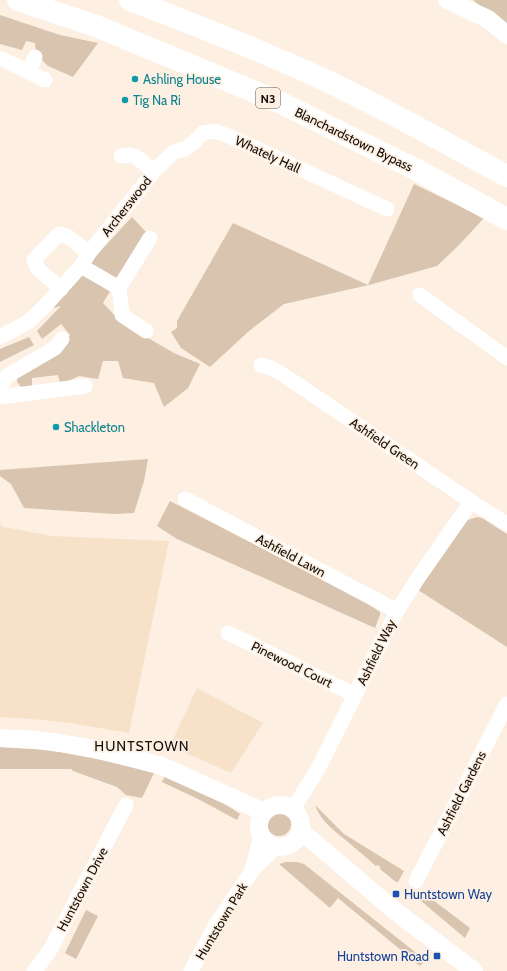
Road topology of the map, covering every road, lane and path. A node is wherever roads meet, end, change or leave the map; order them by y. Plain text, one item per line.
1 (18, 0) edge
2 (130, 0) edge
3 (150, 0) edge
4 (447, 0) edge
5 (507, 35) edge
6 (35, 57) dead end
7 (0, 58) edge
8 (288, 64) junction
9 (29, 71) junction
10 (45, 80) dead end
11 (121, 156) dead end
12 (154, 170) junction
13 (507, 176) edge
14 (387, 209) dead end
15 (507, 219) edge
16 (150, 238) dead end
17 (85, 259) junction
18 (119, 288) junction
19 (60, 289) junction
20 (420, 295) dead end
21 (146, 331) dead end
22 (0, 337) edge
23 (62, 339) dead end
24 (507, 358) edge
25 (261, 365) dead end
26 (2, 382) edge
27 (86, 386) dead end
28 (7, 396) edge
29 (185, 499) dead end
30 (471, 502) junction
31 (507, 524) edge
32 (397, 611) junction
33 (228, 633) dead end
34 (355, 695) junction
35 (507, 704) edge
36 (0, 738) edge
37 (126, 805) dead end
38 (293, 809) junction
39 (264, 812) junction
40 (261, 835) junction
41 (300, 835) junction
42 (276, 847) junction
43 (252, 871) junction
44 (416, 881) dead end
45 (34, 971) edge
46 (191, 971) edge
47 (474, 971) edge

1 - 15 highway, Blanchardstown Bypass / N3
2 - 8 highway
3 - 8 highway
4 - 5 street
6 - 9 street
7 - 9 street
8 - 13 highway
9 - 10 street
11 - 12 street, Archerswood
12 - 14 street, Whately Hall
12 - 17 street, Archerswood
16 - 18 street
17 - 18 street
17 - 19 street, Archerswood
17 - 19 street
18 - 21 street
19 - 22 street, Archerswood
20 - 24 street
23 - 26 street
25 - 30 street, Ashfield Green
26 - 28 street
27 - 28 street
29 - 32 street, Ashfield Lawn
30 - 31 street, Ashfield Green
30 - 32 street, Ashfield Way
32 - 34 street, Ashfield Way
33 - 34 street, Pinewood Court
34 - 38 street, Ashfield Way
35 - 44 street, Ashfield Gardens
36 - 39 street
37 - 45 street, Huntstown Drive
38 - 39 street
38 - 41 street
39 - 40 street
40 - 42 street
40 - 43 street, Huntstown Park
41 - 42 street
41 - 47 street
42 - 43 street, Huntstown Park
43 - 46 street, Huntstown Park

